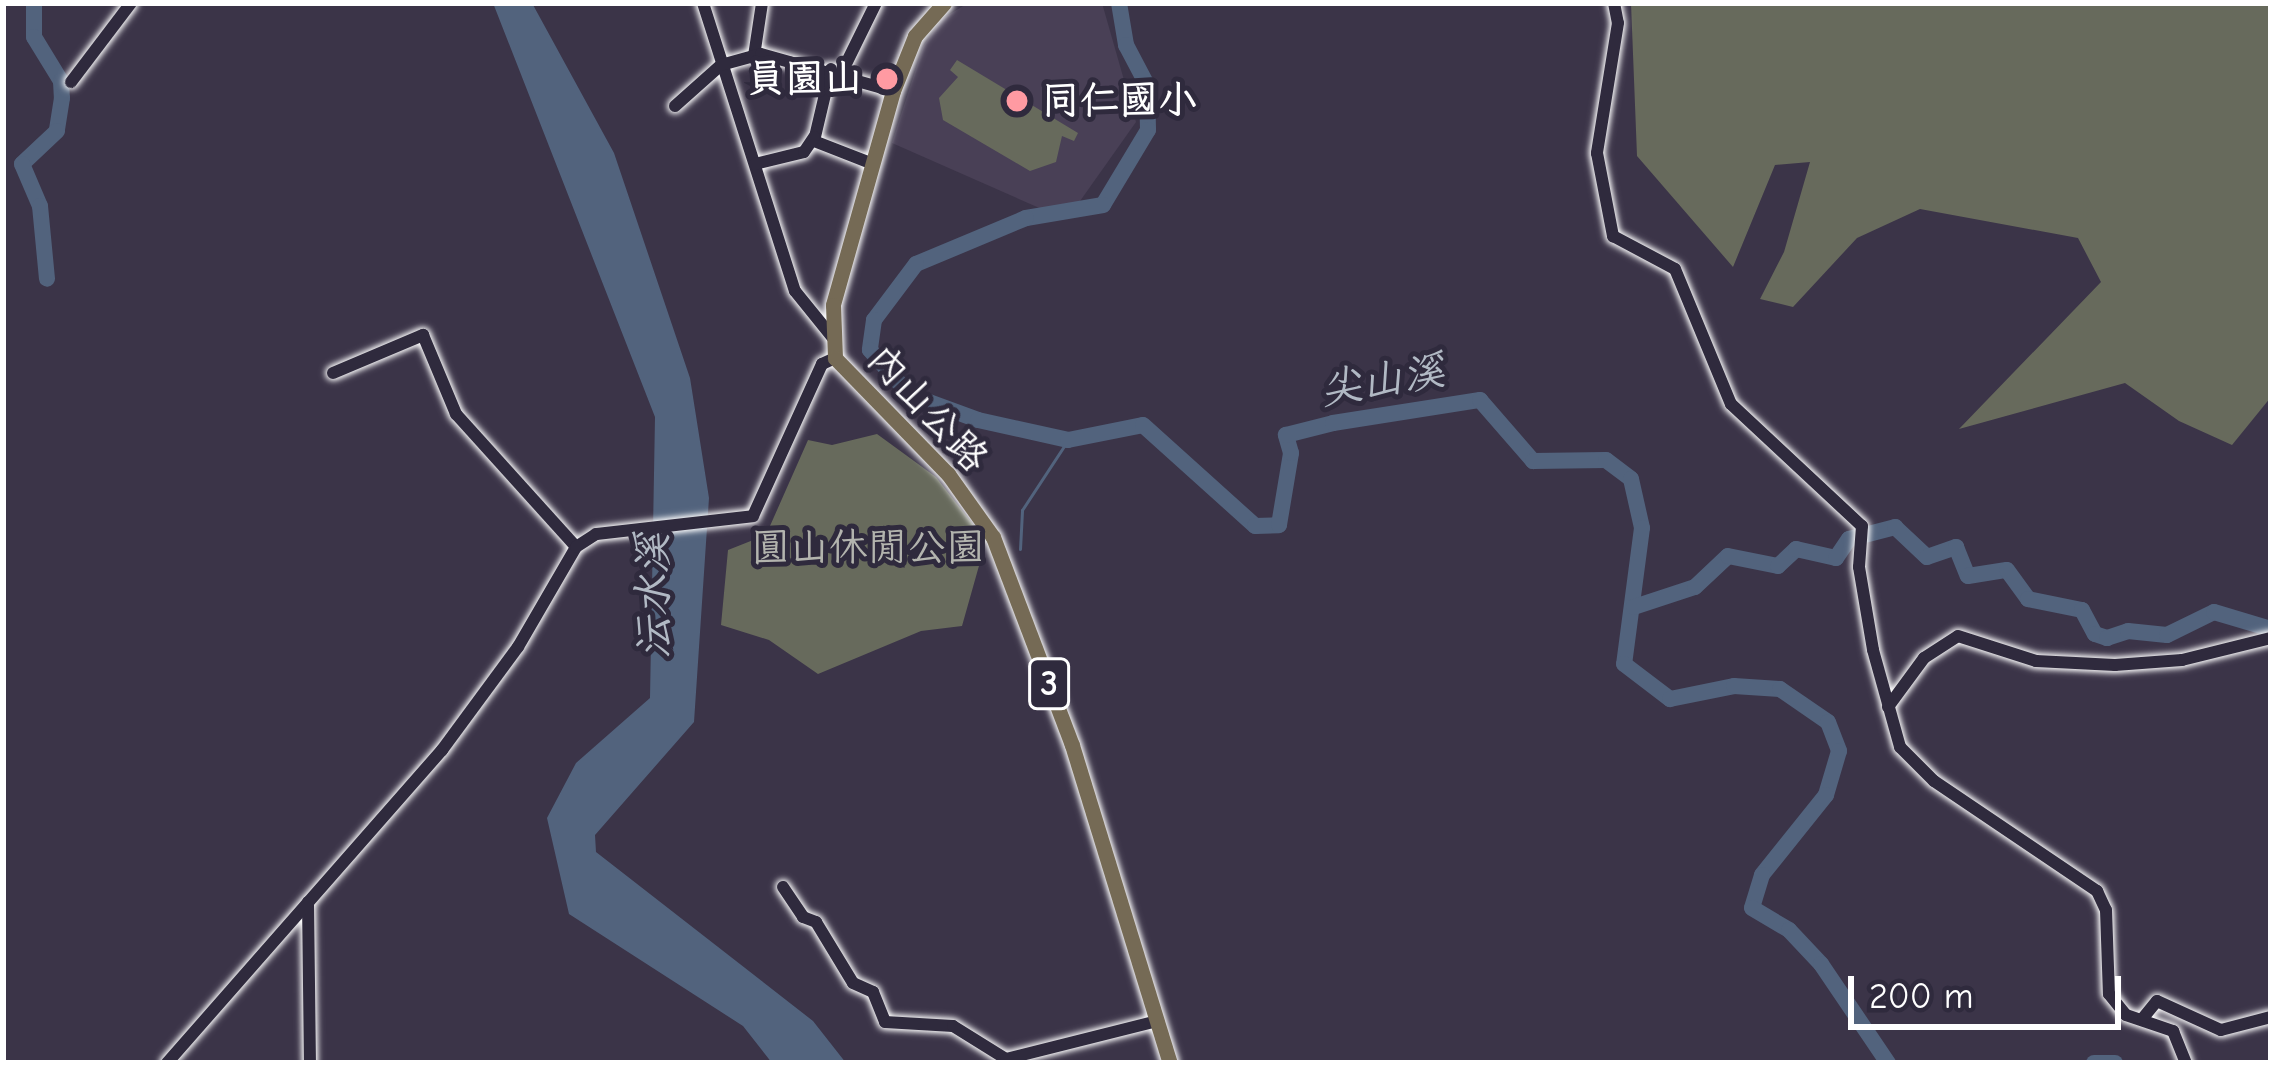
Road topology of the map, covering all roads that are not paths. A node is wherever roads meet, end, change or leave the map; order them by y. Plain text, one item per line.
1 (131, 3) edge
2 (703, 3) edge
3 (762, 3) edge
4 (876, 3) edge
5 (944, 3) edge
6 (1614, 3) edge
7 (754, 56) junction
8 (722, 65) junction
9 (836, 71) junction
10 (71, 82) dead end
11 (893, 91) junction
12 (675, 106) dead end
13 (814, 137) junction
14 (754, 164) junction
15 (873, 164) junction
16 (833, 338) junction
17 (836, 358) junction
18 (333, 373) dead end
19 (576, 547) junction
20 (2271, 638) edge
21 (1888, 706) junction
22 (782, 887) dead end
23 (308, 902) junction
24 (2271, 1017) edge
25 (2143, 1018) junction
26 (1157, 1021) junction
27 (166, 1063) edge
28 (310, 1063) edge
29 (1170, 1063) edge
30 (2186, 1063) edge

1 - 10 street
2 - 8 street
3 - 7 street
4 - 9 street
5 - 11 main road, 內山公路
6 - 21 street
7 - 8 street
7 - 9 street
8 - 12 street
8 - 14 street
9 - 11 street
9 - 13 street
11 - 15 main road, 內山公路
13 - 14 street
13 - 15 street
14 - 16 street
15 - 16 main road, 內山公路
16 - 17 main road, 內山公路
17 - 19 street
17 - 26 main road, 內山公路 / 3
18 - 19 street
19 - 23 street
20 - 21 street
21 - 25 street
22 - 26 street
23 - 27 street
23 - 28 street
24 - 25 street
25 - 30 street
26 - 29 main road, 內山公路 / 3

